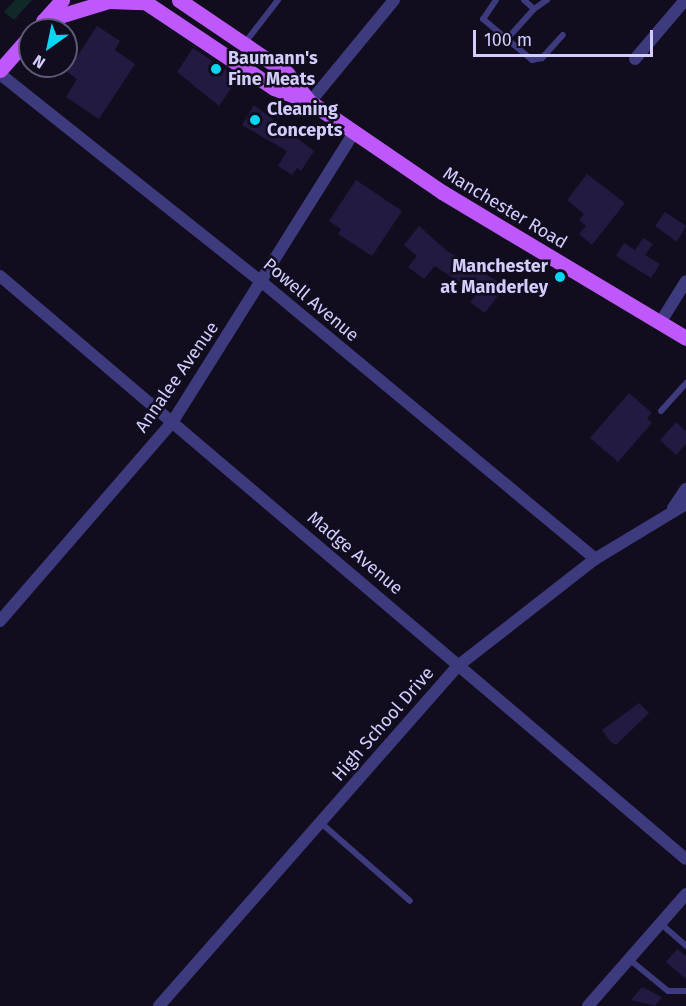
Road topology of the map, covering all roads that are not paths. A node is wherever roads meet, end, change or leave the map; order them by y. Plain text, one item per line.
1 (62, 0) edge
2 (179, 0) edge
3 (278, 0) edge
4 (394, 0) edge
5 (496, 0) edge
6 (524, 0) edge
7 (547, 0) edge
8 (686, 0) edge
9 (143, 1) edge
10 (537, 9) junction
11 (46, 18) edge
12 (62, 18) edge
13 (563, 35) dead end
14 (507, 39) junction
15 (244, 45) junction
16 (18, 50) edge
17 (635, 59) dead end
18 (0, 72) edge
19 (310, 102) junction
20 (354, 132) junction
21 (0, 276) edge
22 (686, 281) edge
23 (263, 282) junction
24 (660, 323) junction
25 (686, 338) edge
26 (686, 383) edge
27 (661, 411) dead end
28 (173, 422) junction
29 (686, 489) edge
30 (686, 504) edge
31 (673, 508) junction
32 (595, 559) junction
33 (0, 621) edge
34 (459, 665) junction
35 (321, 823) junction
36 (686, 859) edge
37 (686, 894) edge
38 (411, 901) dead end
39 (660, 923) junction
40 (686, 946) edge
41 (629, 959) junction
42 (686, 991) edge
43 (159, 1006) edge
44 (588, 1006) edge

1 - 11 main road
2 - 15 main road, Manchester Road
3 - 15 lane
4 - 19 street
5 - 14 lane
6 - 10 lane
7 - 10 lane
8 - 17 street
9 - 12 main road
9 - 19 main road, Manchester Road
10 - 14 lane
13 - 14 lane
15 - 19 main road, Manchester Road
16 - 18 main road
18 - 23 street, Powell Avenue
19 - 20 main road, Manchester Road
20 - 23 street, Annalee Avenue
20 - 24 main road, Manchester Road
21 - 28 street, Madge Avenue
22 - 24 street
23 - 28 street, Annalee Avenue
23 - 32 street, Powell Avenue
24 - 25 main road, Manchester Road
26 - 27 lane
28 - 33 street, Annalee Avenue
28 - 34 street, Madge Avenue
29 - 31 street, High School Drive
30 - 31 street, High School Drive
31 - 32 street, High School Drive
32 - 34 street, High School Drive
34 - 35 street, High School Drive
34 - 36 street, Madge Avenue
35 - 38 lane
35 - 43 street, High School Drive
37 - 39 street
39 - 40 lane
39 - 41 street
41 - 42 lane
41 - 44 street

